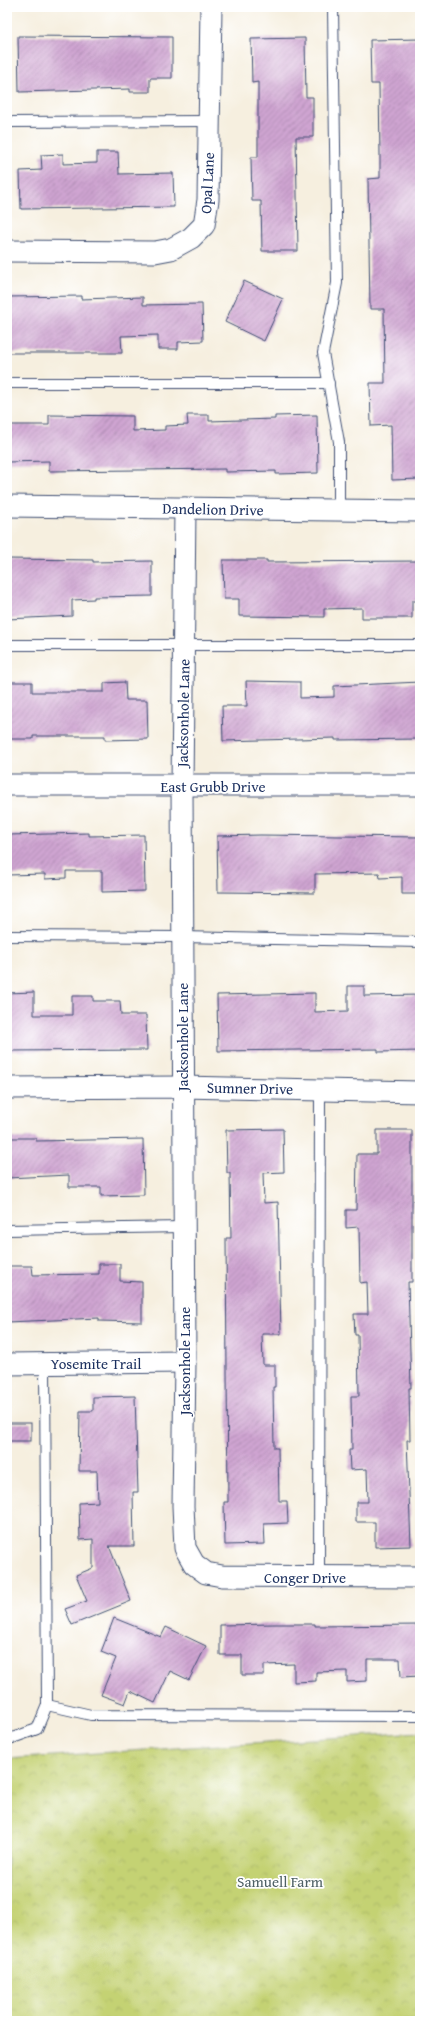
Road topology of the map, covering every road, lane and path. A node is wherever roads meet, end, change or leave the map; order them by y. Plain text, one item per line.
1 (211, 7) edge
2 (333, 7) edge
3 (209, 121) junction
4 (7, 122) edge
5 (7, 251) edge
6 (7, 382) edge
7 (329, 383) junction
8 (7, 506) edge
9 (185, 508) junction
10 (339, 510) junction
11 (420, 511) edge
12 (184, 644) junction
13 (7, 645) edge
14 (420, 645) edge
15 (7, 785) edge
16 (420, 785) edge
17 (182, 786) junction
18 (7, 936) edge
19 (182, 937) junction
20 (420, 942) edge
21 (182, 1087) junction
22 (7, 1088) edge
23 (320, 1090) junction
24 (420, 1092) edge
25 (184, 1227) junction
26 (7, 1230) edge
27 (184, 1362) junction
28 (45, 1363) junction
29 (7, 1364) edge
30 (194, 1564) joint
31 (319, 1577) junction
32 (420, 1577) edge
33 (47, 1705) junction
34 (420, 1716) edge
35 (7, 1740) edge

1 - 3 street, Opal Lane
2 - 7 lane
3 - 4 lane
3 - 5 street, Opal Lane
6 - 7 lane
7 - 10 lane
8 - 9 street, Dandelion Drive
9 - 10 street, Dandelion Drive
9 - 12 street, Jacksonhole Lane
10 - 11 street, Dandelion Drive
12 - 13 lane
12 - 14 lane
12 - 17 street, Jacksonhole Lane
15 - 17 street, East Grubb Drive
16 - 17 street, East Grubb Drive
17 - 19 street, Jacksonhole Lane
18 - 19 lane
19 - 20 lane
19 - 21 street, Jacksonhole Lane
21 - 22 street, Sumner Drive
21 - 23 street, Sumner Drive
21 - 25 street, Jacksonhole Lane
23 - 24 street, Sumner Drive
23 - 31 lane
25 - 26 lane
25 - 27 street, Jacksonhole Lane
27 - 28 street, Yosemite Trail
27 - 30 street, Jacksonhole Lane
28 - 29 street, Yosemite Trail
28 - 33 lane
30 - 31 street, Conger Drive
31 - 32 street, Conger Drive
33 - 34 lane
33 - 35 lane

